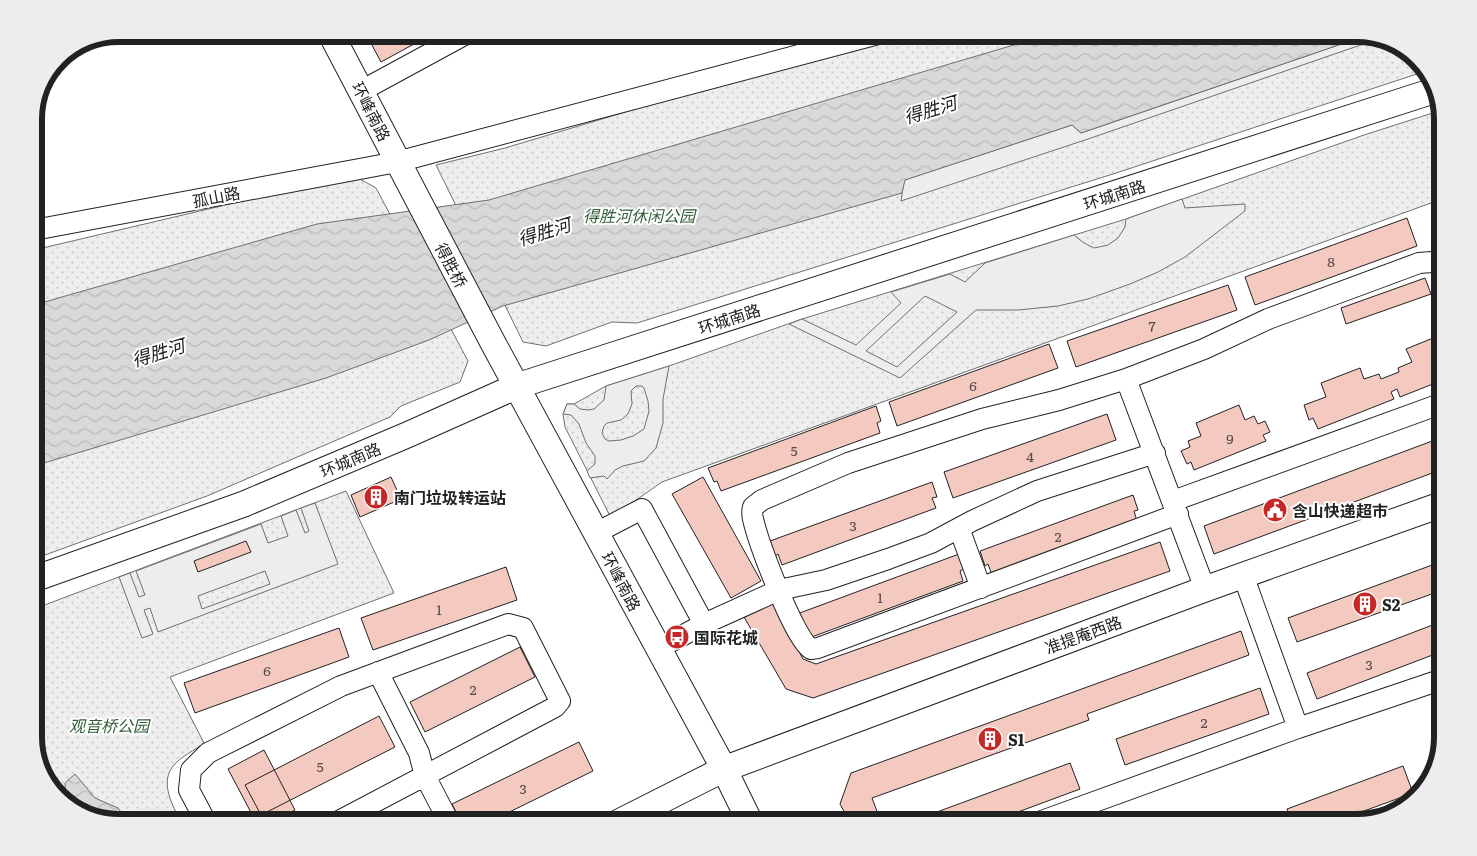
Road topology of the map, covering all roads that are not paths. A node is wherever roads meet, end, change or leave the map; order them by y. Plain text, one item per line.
1 (336, 43) edge
2 (449, 43) edge
3 (844, 43) edge
4 (361, 91) junction
5 (1429, 92) edge
6 (398, 162) junction
7 (412, 189) joint
8 (43, 228) edge
9 (1434, 263) edge
10 (492, 341) joint
11 (1126, 378) junction
12 (517, 386) junction
13 (1434, 407) edge
14 (1155, 453) junction
15 (1434, 507) edge
16 (1175, 508) junction
17 (959, 528) junction
18 (596, 533) junction
19 (43, 576) edge
20 (1243, 576) junction
21 (981, 588) junction
22 (1206, 589) junction
23 (779, 590) junction
24 (704, 624) junction
25 (659, 648) junction
26 (378, 672) junction
27 (1434, 682) edge
28 (1298, 728) junction
29 (724, 769) junction
30 (425, 776) junction
31 (202, 814) edge
32 (352, 814) edge
33 (445, 814) edge
34 (635, 814) edge
35 (746, 814) edge
36 (1061, 814) edge

1 - 4 main road, 环峰南路
2 - 4 street
3 - 6 street, 孤山路
4 - 6 main road, 环峰南路
5 - 12 main road, 环城南路
6 - 7 main road, 环峰南路
6 - 8 street, 孤山路
7 - 10 main road, 得胜桥
9 - 11 street
10 - 12 main road, 环峰南路
11 - 14 street
11 - 23 street
12 - 18 main road, 环峰南路
12 - 19 main road, 环城南路
13 - 16 street
14 - 16 street
14 - 17 street
15 - 20 main road, 准提庵西路
16 - 21 street
16 - 22 street
17 - 21 street
17 - 23 street
18 - 24 street
18 - 25 main road, 环峰南路
20 - 22 main road, 准提庵西路
20 - 28 street
21 - 23 street
22 - 29 main road, 准提庵西路
23 - 24 street
24 - 25 street
25 - 29 main road, 环峰南路
26 - 30 street
26 - 30 street
26 - 31 street
27 - 28 street
28 - 36 street
29 - 34 main road, 准提庵西路
29 - 35 main road, 环峰南路
30 - 32 street
30 - 33 street

